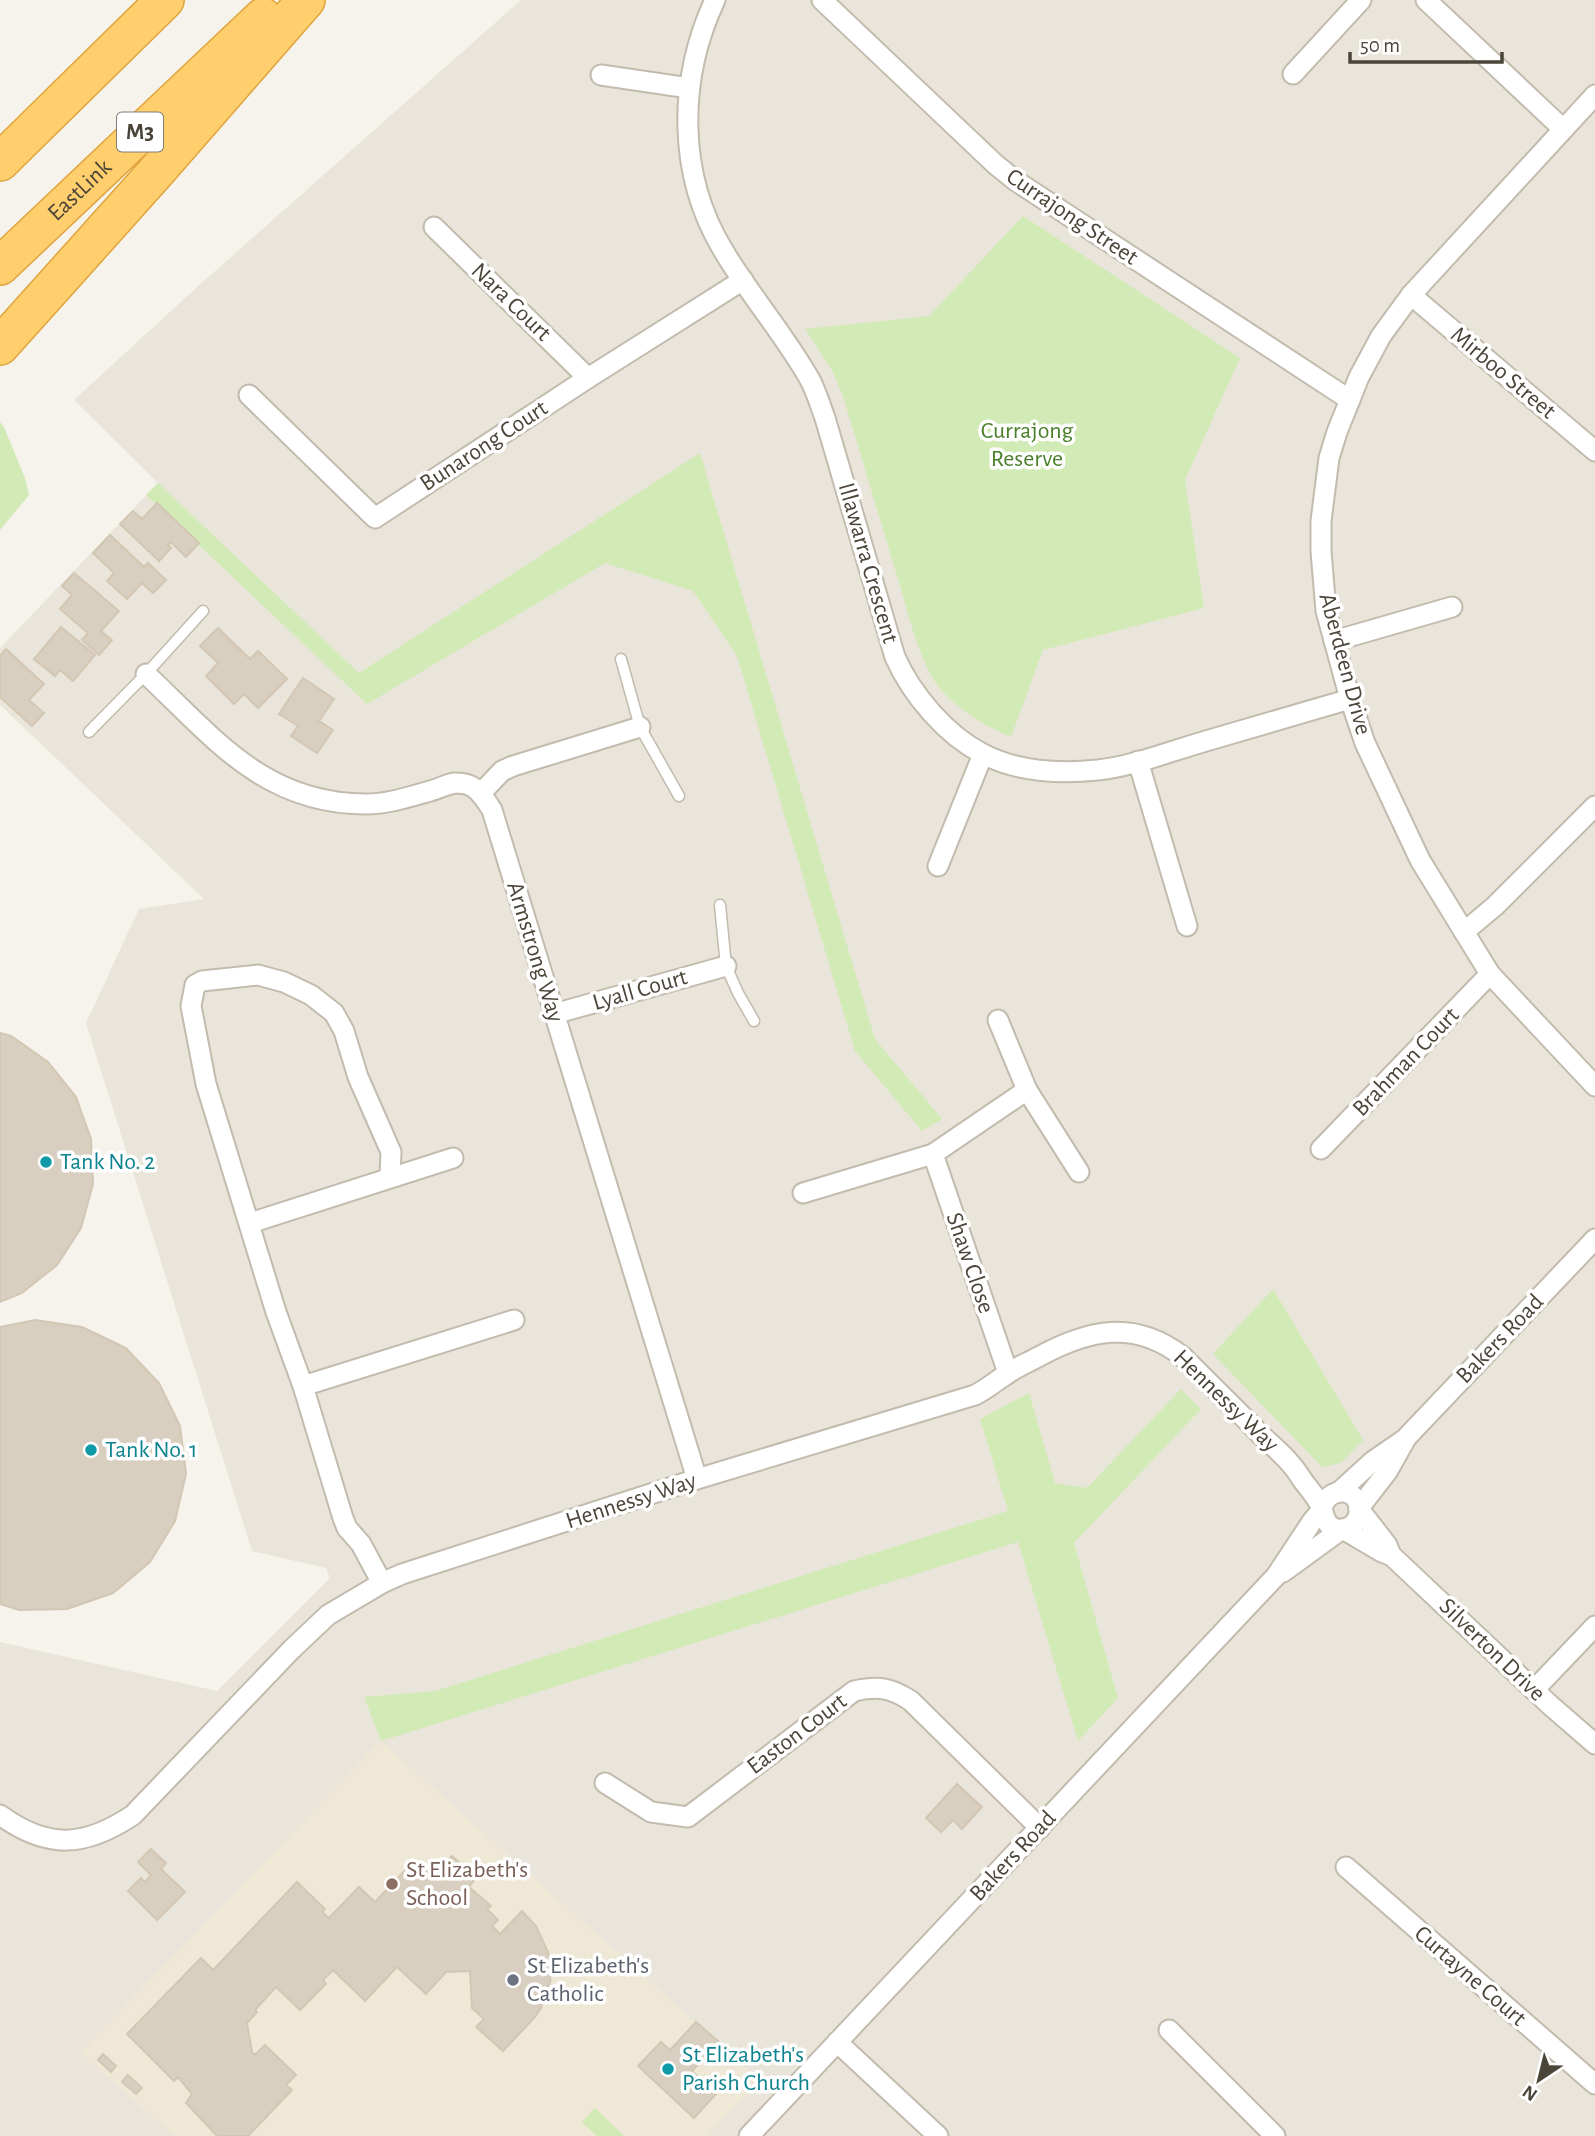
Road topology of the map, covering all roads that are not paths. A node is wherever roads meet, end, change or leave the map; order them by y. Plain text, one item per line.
1 (153, 0) edge
2 (165, 0) edge
3 (282, 0) edge
4 (306, 0) edge
5 (715, 0) edge
6 (822, 0) edge
7 (1361, 0) edge
8 (1426, 0) edge
9 (1293, 74) dead end
10 (601, 75) dead end
11 (689, 88) junction
12 (1595, 95) edge
13 (0, 125) edge
14 (1563, 129) junction
15 (0, 162) edge
16 (434, 227) dead end
17 (0, 266) edge
18 (743, 280) junction
19 (1410, 295) junction
20 (0, 346) edge
21 (588, 378) junction
22 (249, 395) dead end
23 (1350, 400) junction
24 (1595, 451) edge
25 (1452, 607) dead end
26 (203, 611) dead end
27 (1334, 641) junction
28 (621, 659) dead end
29 (146, 674) junction
30 (1350, 699) junction
31 (640, 727) junction
32 (89, 732) dead end
33 (983, 754) junction
34 (1138, 761) junction
35 (481, 793) junction
36 (680, 796) dead end
37 (1595, 806) edge
38 (938, 866) dead end
39 (720, 905) dead end
40 (1187, 926) dead end
41 (1464, 932) junction
42 (726, 966) junction
43 (1490, 974) junction
44 (554, 1014) junction
45 (998, 1020) dead end
46 (754, 1021) dead end
47 (1595, 1086) edge
48 (1027, 1090) junction
49 (1321, 1149) dead end
50 (933, 1154) junction
51 (453, 1158) dead end
52 (1079, 1172) dead end
53 (390, 1177) junction
54 (803, 1193) dead end
55 (250, 1223) junction
56 (1595, 1240) edge
57 (514, 1320) dead end
58 (1008, 1373) junction
59 (303, 1386) junction
60 (1405, 1439) junction
61 (1297, 1470) junction
62 (697, 1479) junction
63 (1338, 1492) junction
64 (1322, 1509) junction
65 (1359, 1509) junction
66 (1343, 1529) junction
67 (1391, 1555) junction
68 (1276, 1576) junction
69 (376, 1586) junction
70 (1595, 1626) edge
71 (1534, 1690) junction
72 (1595, 1744) edge
73 (605, 1783) dead end
74 (0, 1815) edge
75 (1040, 1828) junction
76 (1346, 1867) dead end
77 (1168, 2030) dead end
78 (837, 2042) junction
79 (1595, 2084) edge
80 (749, 2136) edge
81 (938, 2136) edge
82 (1275, 2136) edge

1 - 13 highway
2 - 15 highway
3 - 17 highway, EastLink / M3
4 - 20 highway
5 - 11 street, Illawarra Crescent
6 - 23 street, Currajong Street
7 - 9 street
8 - 14 street
10 - 11 street
11 - 18 street, Illawarra Crescent
12 - 14 street, Aberdeen Drive
14 - 19 street, Aberdeen Drive
16 - 21 street, Nara Court
18 - 21 street, Bunarong Court
18 - 33 street, Illawarra Crescent
19 - 23 street, Aberdeen Drive
19 - 24 street, Mirboo Street
21 - 22 street, Bunarong Court
23 - 27 street, Aberdeen Drive
25 - 27 street
26 - 29 lane
27 - 30 street, Aberdeen Drive
28 - 31 lane
29 - 32 lane
29 - 35 street
30 - 34 street, Illawarra Crescent
30 - 41 street, Aberdeen Drive
31 - 35 street
31 - 36 lane
33 - 34 street, Illawarra Crescent
33 - 38 street
34 - 40 street
35 - 44 street, Armstrong Way
37 - 41 street
39 - 42 lane
41 - 43 street, Aberdeen Drive
42 - 44 street, Lyall Court
42 - 46 lane
43 - 47 street, Aberdeen Drive
43 - 49 street, Brahman Court
44 - 62 street, Armstrong Way
45 - 48 street
48 - 50 street
48 - 52 street
50 - 54 street
50 - 58 street, Shaw Close
51 - 53 street
53 - 55 street
53 - 55 street
55 - 59 street
56 - 60 street, Bakers Road
57 - 59 street
58 - 61 street, Hennessy Way
58 - 62 street, Hennessy Way
59 - 69 street
60 - 63 street, Bakers Road
60 - 65 street, Bakers Road
61 - 63 street, Hennessy Way
61 - 64 street, Hennessy Way
62 - 69 street, Hennessy Way
63 - 64 street
63 - 65 street
64 - 66 street
64 - 68 street, Bakers Road
65 - 66 street
65 - 67 street, Silverton Drive
66 - 67 street, Silverton Drive
66 - 68 street, Bakers Road
67 - 71 street, Silverton Drive
68 - 75 street, Bakers Road
69 - 74 street, Hennessy Way
70 - 71 street
71 - 72 street, Silverton Drive
73 - 75 street, Easton Court
75 - 78 street, Bakers Road
76 - 79 street, Curtayne Court
77 - 82 street
78 - 80 street, Bakers Road
78 - 81 street

